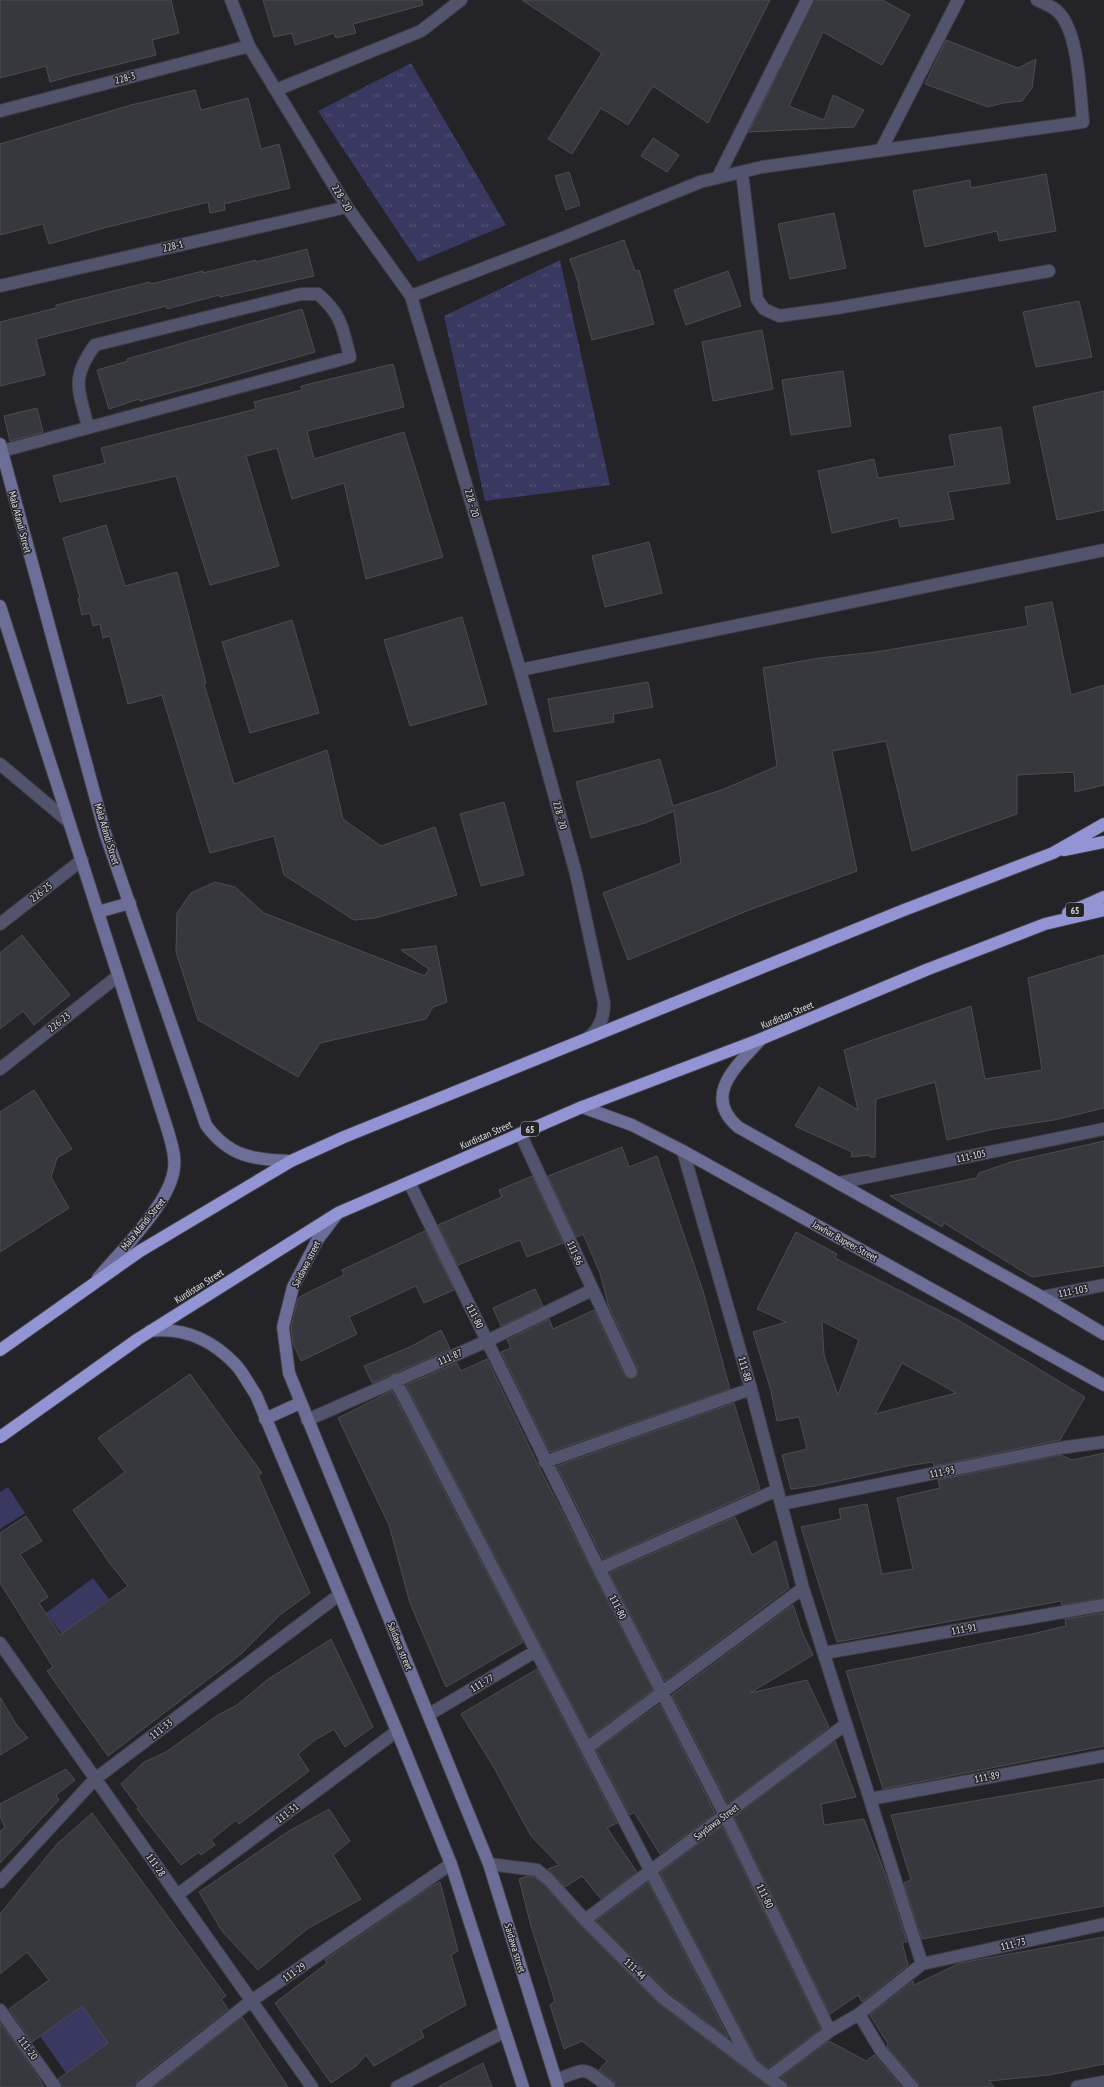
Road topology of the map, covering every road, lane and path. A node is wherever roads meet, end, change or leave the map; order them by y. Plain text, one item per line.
1 (231, 0) edge
2 (460, 0) edge
3 (807, 0) edge
4 (958, 0) edge
5 (1037, 0) edge
6 (249, 46) junction
7 (276, 90) junction
8 (0, 111) edge
9 (881, 150) junction
10 (742, 172) junction
11 (718, 177) junction
12 (347, 207) junction
13 (1049, 271) dead end
14 (0, 286) edge
15 (411, 296) junction
16 (88, 427) junction
17 (1, 448) edge
18 (1104, 550) edge
19 (0, 606) edge
20 (520, 670) junction
21 (0, 764) edge
22 (69, 822) junction
23 (1104, 824) edge
24 (1104, 842) edge
25 (1053, 853) junction
26 (82, 860) junction
27 (1104, 897) edge
28 (130, 903) junction
29 (1104, 910) edge
30 (98, 912) junction
31 (0, 924) edge
32 (1045, 924) junction
33 (118, 976) junction
34 (761, 1039) junction
35 (583, 1041) junction
36 (0, 1069) edge
37 (582, 1107) junction
38 (1104, 1129) edge
39 (520, 1133) junction
40 (683, 1150) junction
41 (291, 1161) junction
42 (409, 1182) junction
43 (838, 1183) junction
44 (338, 1213) junction
45 (93, 1285) junction
46 (1104, 1285) edge
47 (592, 1290) junction
48 (1042, 1297) junction
49 (150, 1331) junction
50 (1104, 1334) edge
51 (488, 1341) junction
52 (0, 1350) edge
53 (631, 1372) dead end
54 (396, 1380) junction
55 (1104, 1385) edge
56 (751, 1389) junction
57 (300, 1403) junction
58 (266, 1419) junction
59 (307, 1420) junction
60 (0, 1437) edge
61 (1104, 1442) edge
62 (545, 1462) junction
63 (777, 1490) junction
64 (781, 1504) junction
65 (598, 1569) junction
66 (803, 1588) junction
67 (339, 1595) junction
68 (1104, 1605) edge
69 (0, 1643) edge
70 (536, 1651) junction
71 (824, 1653) junction
72 (663, 1694) junction
73 (428, 1715) junction
74 (846, 1724) junction
75 (398, 1731) junction
76 (587, 1748) junction
77 (1104, 1756) edge
78 (95, 1779) junction
79 (870, 1799) junction
80 (725, 1815) junction
81 (451, 1864) junction
82 (489, 1864) junction
83 (651, 1871) junction
84 (0, 1882) edge
85 (178, 1895) junction
86 (585, 1920) junction
87 (1104, 1924) edge
88 (922, 1964) junction
89 (251, 2001) junction
90 (0, 2010) edge
91 (859, 2014) junction
92 (830, 2030) junction
93 (504, 2032) junction
94 (752, 2066) junction
95 (769, 2077) junction
96 (1104, 2082) edge
97 (557, 2084) edge
98 (55, 2087) edge
99 (142, 2087) edge
100 (312, 2087) edge
101 (397, 2087) edge
102 (523, 2087) edge
103 (609, 2087) edge
104 (781, 2087) edge
105 (912, 2087) edge
106 (1077, 2087) edge

1 - 6 street, 228 - 20
2 - 7 street
3 - 11 street
4 - 9 street
5 - 9 street
6 - 7 street, 228 - 20
6 - 8 street, 228-3
7 - 12 street, 228 - 20
9 - 10 street
10 - 11 street
10 - 13 street
11 - 15 street
12 - 14 street, 228-1
12 - 15 street, 228 - 20
15 - 20 street, 228 - 20
16 - 16 street
16 - 17 street
17 - 28 main road, Mala Afandi Street
18 - 20 street
19 - 22 main road, Mala Afandi Street
20 - 35 street, 228 - 20
21 - 22 street
22 - 26 main road, Mala Afandi Street
23 - 25 highway
24 - 25 highway
25 - 35 highway
26 - 30 main road, Mala Afandi Street
26 - 31 street, 226-25
27 - 32 highway, Kurdistan Street / 65
28 - 30 main road
28 - 41 main road, Mala Afandi Street
29 - 32 highway, Kurdistan Street / 65
30 - 33 main road, Mala Afandi Street
32 - 34 highway, Kurdistan Street / 65
33 - 36 street, 226-23
33 - 45 main road, Mala Afandi Street
34 - 37 highway, Kurdistan Street / 65
34 - 43 main road
35 - 41 highway
37 - 39 highway, Kurdistan Street / 65
37 - 40 main road, Jawhar Bapeer Street
38 - 43 street, 111-105
39 - 42 highway, Kurdistan Street / 65
39 - 47 street, 111-86
40 - 55 main road, Jawhar Bapeer Street
40 - 56 street, 111-88
41 - 45 highway
42 - 44 highway, Kurdistan Street / 65
42 - 51 street, 111-80
43 - 48 main road
44 - 49 highway, Kurdistan Street / 65
44 - 57 main road, Saidawa street
45 - 52 highway
46 - 48 street, 111-103
47 - 51 street, 111-87
47 - 53 street, 111-86
48 - 50 main road
49 - 58 main road
49 - 60 highway, Kurdistan Street / 65
51 - 54 street, 111-87
51 - 62 street, 111-80
54 - 59 street, 111-87
54 - 70 street
56 - 62 street
56 - 63 street, 111-88
57 - 58 main road
57 - 59 main road, Saidawa street
58 - 67 main road
59 - 73 main road, Saidawa street
61 - 64 street, 111-93
62 - 65 street, 111-80
63 - 64 street, 111-88
63 - 65 street
64 - 66 street, 111-88
65 - 72 street, 111-80
66 - 71 street, 111-88
66 - 72 street
67 - 75 main road
67 - 78 street, 111-33
68 - 71 street, 111-91
69 - 78 street, 111-28
70 - 73 street, 111-77
70 - 76 street
71 - 74 street, 111-88
72 - 76 street
72 - 80 street, 111-80
73 - 82 main road, Saidawa street
74 - 79 street, 111-88
74 - 80 street, Saydawa Street
75 - 81 main road
75 - 85 street, 111-31
76 - 83 street
77 - 79 street, 111-89
78 - 84 street, 111-33
78 - 85 street, 111-28
79 - 88 street, 111-88
80 - 83 street, Saydawa Street
80 - 92 street, 111-80
81 - 89 street, 111-29
81 - 93 main road
82 - 86 street, 111-44
82 - 97 main road, Saidawa street
83 - 86 street, Saydawa Street
83 - 94 street
85 - 89 street, 111-28
86 - 94 street, 111-44
87 - 88 street, 111-73
88 - 91 street
89 - 99 street, 111-29
89 - 100 street, 111-28
90 - 98 street, 111-20
91 - 92 street
91 - 105 street
92 - 95 street
93 - 101 street
93 - 102 main road
94 - 95 street, 111-44
95 - 104 street, 111-44
96 - 106 street
97 - 103 street

